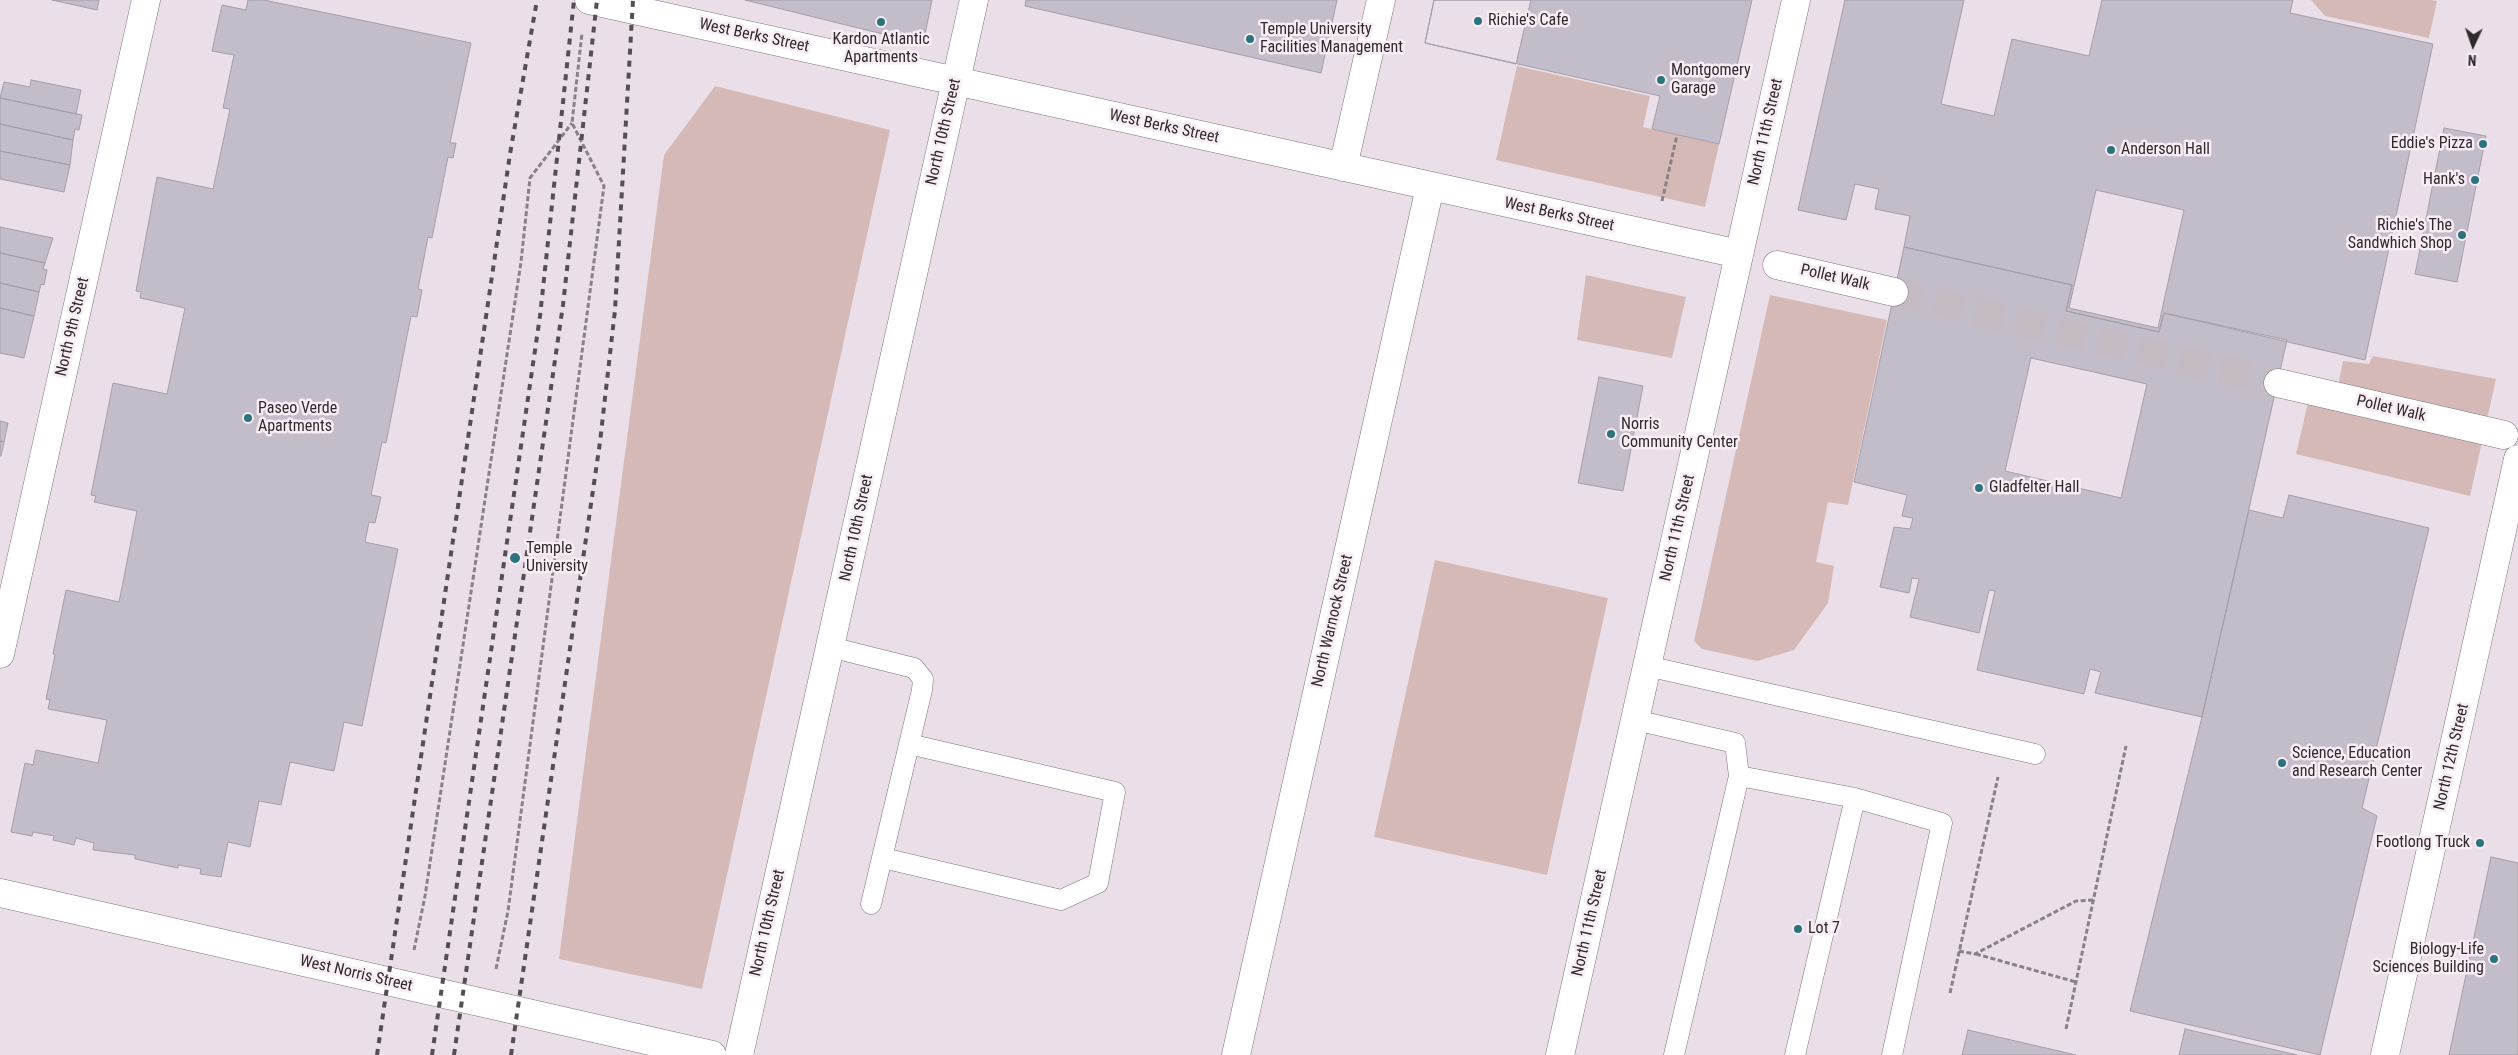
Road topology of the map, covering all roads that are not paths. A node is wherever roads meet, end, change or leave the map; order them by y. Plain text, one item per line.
1 (146, 0) edge
2 (974, 0) edge
3 (1381, 0) edge
4 (1796, 0) edge
5 (586, 12) edge
6 (956, 81) junction
7 (1343, 167) junction
8 (1430, 187) junction
9 (1739, 254) junction
10 (1777, 264) dead end
11 (1894, 292) tunnel mouth
12 (2278, 383) tunnel mouth
13 (2504, 435) dead end
14 (2518, 459) edge
15 (830, 648) junction
16 (0, 654) edge
17 (1647, 666) junction
18 (1635, 720) junction
19 (909, 744) junction
20 (2035, 754) dead end
21 (1739, 776) junction
22 (1855, 798) junction
23 (883, 858) junction
24 (0, 892) edge
25 (870, 904) dead end
26 (712, 1055) edge
27 (739, 1055) edge
28 (1236, 1055) edge
29 (1560, 1055) edge
30 (1674, 1055) edge
31 (1795, 1055) edge
32 (1892, 1055) edge
33 (2385, 1055) edge

1 - 16 street, North 9th Street
2 - 6 street, North 10th Street
3 - 7 street
4 - 9 street, North 11th Street
5 - 6 street, West Berks Street
6 - 7 street, West Berks Street
6 - 15 street, North 10th Street
7 - 8 street, West Berks Street
8 - 9 street, West Berks Street
8 - 28 street, North Warnock Street
9 - 17 street, North 11th Street
10 - 11 street, Pollet Walk
12 - 13 street, Pollet Walk
14 - 33 street, North 12th Street
15 - 19 lane
15 - 27 street, North 10th Street
17 - 18 street, North 11th Street
17 - 20 lane
18 - 21 lane
18 - 29 street, North 11th Street
19 - 23 lane
19 - 23 lane
21 - 22 lane
21 - 30 lane
22 - 31 lane
22 - 32 lane
23 - 25 lane
24 - 26 street, West Norris Street

